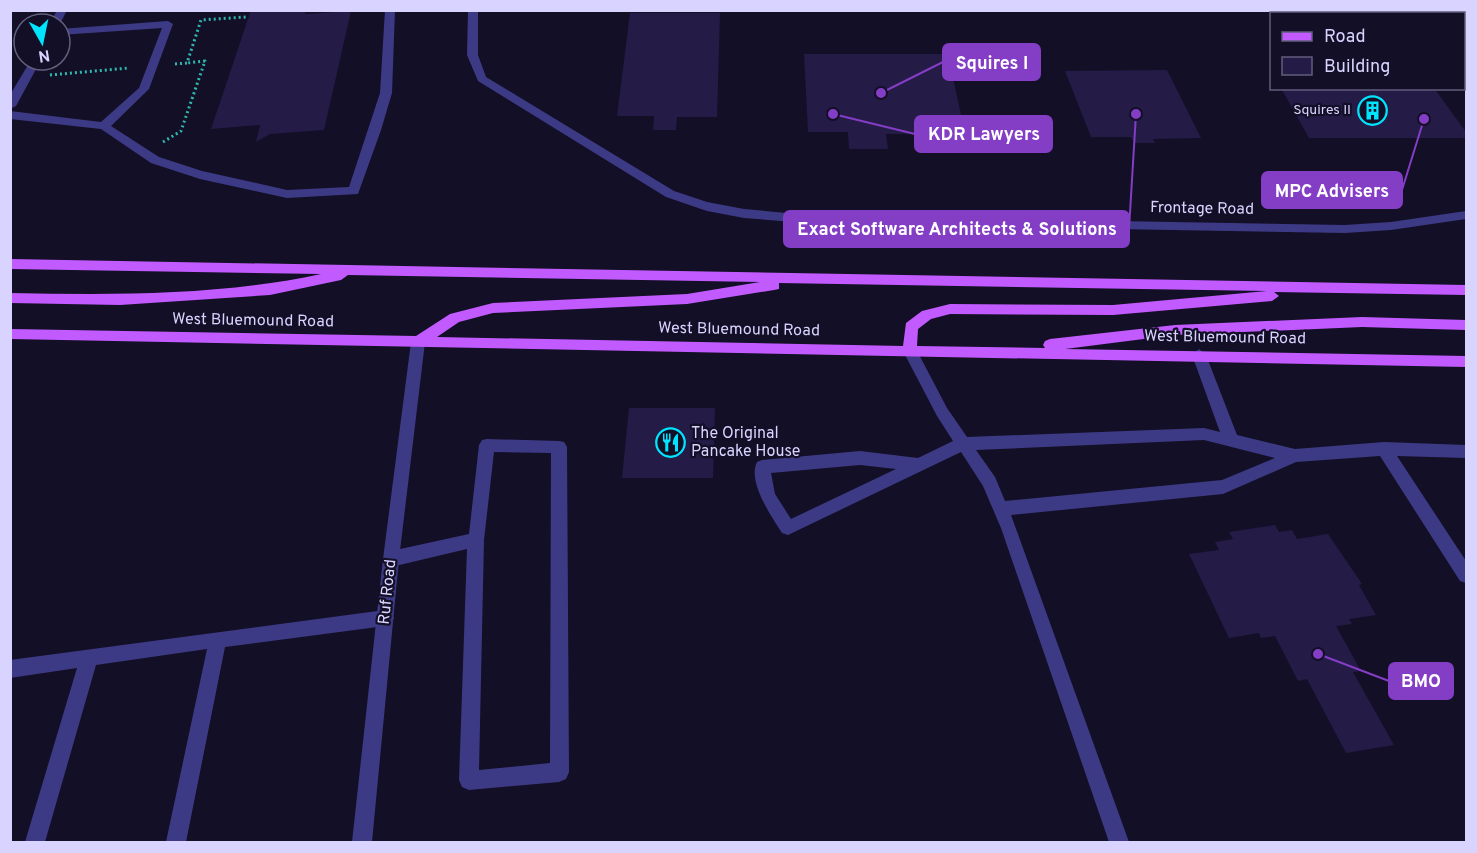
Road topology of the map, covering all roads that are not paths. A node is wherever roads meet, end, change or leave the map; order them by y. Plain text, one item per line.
1 (390, 10) edge
2 (473, 10) edge
3 (72, 31) edge
4 (29, 72) edge
5 (10, 106) edge
6 (10, 115) edge
7 (104, 126) junction
8 (1467, 215) edge
9 (10, 264) edge
10 (367, 269) junction
11 (812, 278) junction
12 (1350, 289) junction
13 (1467, 290) edge
14 (10, 298) edge
15 (1467, 325) edge
16 (10, 334) edge
17 (418, 342) junction
18 (910, 351) junction
19 (994, 352) junction
20 (1199, 355) junction
21 (1467, 362) edge
22 (1231, 440) junction
23 (963, 444) junction
24 (1384, 449) junction
25 (1467, 451) edge
26 (1295, 456) junction
27 (920, 465) junction
28 (1000, 509) junction
29 (476, 540) junction
30 (391, 559) junction
31 (1467, 575) edge
32 (385, 618) junction
33 (218, 639) junction
34 (89, 658) junction
35 (10, 669) edge
36 (35, 843) edge
37 (176, 843) edge
38 (362, 843) edge
39 (1119, 843) edge

1 - 7 street
2 - 8 street, Frontage Road
3 - 7 street
4 - 5 street
6 - 7 street
9 - 10 main road
10 - 11 main road
10 - 14 main road
11 - 12 main road
11 - 17 main road
12 - 13 main road
12 - 18 main road
15 - 19 main road
16 - 17 main road, West Bluemound Road
17 - 18 main road, West Bluemound Road
17 - 30 street, Ruf Road
18 - 19 main road, West Bluemound Road
18 - 23 street
19 - 20 main road, West Bluemound Road
20 - 21 main road, West Bluemound Road
20 - 22 street
22 - 23 street
22 - 26 street
23 - 27 street
23 - 28 street
24 - 25 street
24 - 26 street
24 - 31 street
26 - 28 street
27 - 27 street
28 - 39 street
29 - 29 street
29 - 30 street
30 - 32 street, Ruf Road
32 - 33 street
32 - 38 street, Ruf Road
33 - 34 street
33 - 37 street
34 - 35 street
34 - 36 street

